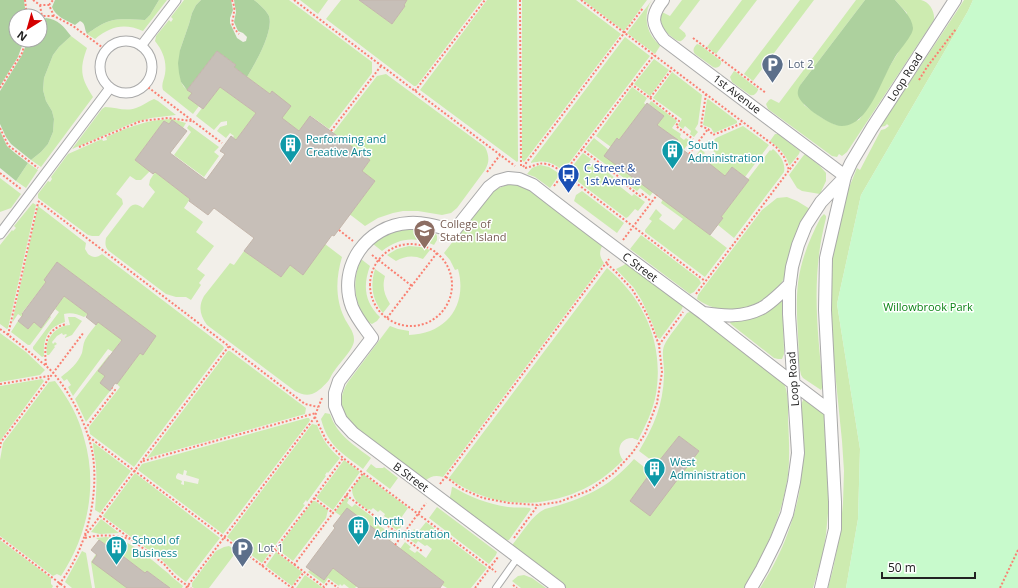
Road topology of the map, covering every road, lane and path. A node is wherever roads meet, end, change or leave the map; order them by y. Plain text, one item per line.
1 (33, 0) edge
2 (53, 0) edge
3 (176, 0) edge
4 (232, 0) edge
5 (294, 0) edge
6 (485, 0) edge
7 (520, 0) edge
8 (581, 0) edge
9 (663, 0) edge
10 (955, 0) edge
11 (40, 5) junction
12 (49, 5) junction
13 (646, 6) dead end
14 (40, 8) edge
15 (54, 16) junction
16 (48, 17) edge
17 (956, 29) dead end
18 (625, 33) junction
19 (239, 34) dead end
20 (692, 38) dead end
21 (141, 46) junction
22 (24, 48) edge
23 (106, 50) junction
24 (654, 55) junction
25 (381, 66) junction
26 (672, 69) junction
27 (918, 81) dead end
28 (631, 84) junction
29 (145, 85) junction
30 (0, 88) edge
31 (110, 88) junction
32 (416, 91) junction
33 (766, 93) dead end
34 (706, 94) junction
35 (650, 98) junction
36 (192, 121) junction
37 (743, 123) junction
38 (0, 128) edge
39 (708, 129) junction
40 (332, 131) dead end
41 (693, 139) dead end
42 (222, 143) dead end
43 (806, 147) junction
44 (582, 149) junction
45 (689, 154) dead end
46 (500, 155) junction
47 (58, 156) junction
48 (521, 168) junction
49 (789, 170) junction
50 (487, 172) dead end
51 (0, 173) edge
52 (46, 173) junction
53 (563, 173) junction
54 (846, 176) junction
55 (29, 195) junction
56 (657, 195) dead end
57 (38, 201) junction
58 (652, 202) junction
59 (633, 226) junction
60 (339, 230) dead end
61 (0, 234) edge
62 (357, 237) dead end
63 (354, 241) junction
64 (622, 241) dead end
65 (351, 245) dead end
66 (437, 253) junction
67 (372, 255) dead end
68 (609, 258) dead end
69 (378, 260) junction
70 (606, 263) junction
71 (706, 281) junction
72 (790, 284) junction
73 (412, 286) junction
74 (694, 296) dead end
75 (686, 307) dead end
76 (702, 313) junction
77 (387, 318) junction
78 (67, 324) dead end
79 (0, 329) edge
80 (84, 332) dead end
81 (8, 335) junction
82 (372, 338) joint
83 (658, 345) junction
84 (229, 346) junction
85 (46, 366) junction
86 (53, 373) junction
87 (51, 376) junction
88 (793, 383) junction
89 (0, 384) edge
90 (112, 388) dead end
91 (323, 396) dead end
92 (318, 407) junction
93 (830, 410) junction
94 (316, 415) junction
95 (85, 429) junction
96 (88, 437) junction
97 (0, 448) edge
98 (343, 458) junction
99 (142, 461) junction
100 (135, 471) junction
101 (363, 472) junction
102 (446, 477) junction
103 (439, 486) dead end
104 (346, 495) junction
105 (314, 498) junction
106 (428, 500) dead end
107 (538, 505) junction
108 (333, 513) junction
109 (418, 514) junction
110 (100, 516) junction
111 (401, 536) junction
112 (514, 537) dead end
113 (0, 538) edge
114 (84, 538) junction
115 (224, 538) junction
116 (132, 540) junction
117 (395, 545) dead end
118 (274, 550) junction
119 (1018, 550) edge
120 (422, 551) dead end
121 (500, 554) dead end
122 (518, 557) junction
123 (294, 565) junction
124 (262, 566) junction
125 (490, 568) junction
126 (304, 572) junction
127 (500, 575) dead end
128 (60, 584) junction
129 (513, 585) dead end
130 (187, 587) edge
131 (56, 588) edge
132 (66, 588) edge
133 (190, 588) edge
134 (292, 588) edge
135 (338, 588) edge
136 (475, 588) edge
137 (496, 588) edge
138 (517, 588) edge
139 (559, 588) edge
140 (751, 588) edge
141 (821, 588) edge
142 (1000, 588) edge

1 - 11 path
2 - 12 path
3 - 21 street
4 - 19 path
5 - 25 path
6 - 32 path
7 - 48 path
8 - 18 path
9 - 43 street, 1st Avenue
10 - 54 street, Loop Road
11 - 12 path
11 - 14 path
12 - 15 path
13 - 18 path
15 - 16 path
15 - 23 path
17 - 27 path
18 - 24 path
18 - 48 path
20 - 33 path
21 - 23 street
21 - 29 street
22 - 30 path
23 - 31 street
24 - 26 path
24 - 28 path
25 - 32 path
25 - 40 path
26 - 34 path
26 - 35 path
28 - 35 path
28 - 44 path
29 - 31 street
29 - 36 path
31 - 47 street
32 - 46 path
34 - 37 path
34 - 39 path
35 - 41 path
36 - 42 path
36 - 47 path
37 - 39 path
37 - 49 path
38 - 52 path
39 - 45 path
43 - 49 path
43 - 54 street, 1st Avenue
44 - 53 path
44 - 58 path
46 - 48 path
46 - 50 path
47 - 52 street
48 - 53 path
49 - 71 path
51 - 55 path
52 - 55 street
53 - 59 path
54 - 72 street, Loop Road
54 - 93 street, Loop Road
55 - 57 path
55 - 61 street
56 - 58 path
57 - 81 path
57 - 84 path
58 - 59 path
59 - 64 path
59 - 71 path
60 - 63 path
62 - 63 path
63 - 65 path
66 - 69 path
66 - 73 path
66 - 77 path
67 - 69 path
68 - 70 path
69 - 73 path
69 - 77 path
70 - 83 path
70 - 102 path
71 - 74 path
72 - 76 street
72 - 88 street, Loop Road
73 - 77 path
75 - 83 path
76 - 82 street, C Street
76 - 88 street, C Street
78 - 85 path
79 - 81 path
80 - 86 path
81 - 85 path
82 - 122 street, B Street
83 - 107 path
84 - 92 path
84 - 99 path
85 - 86 path
86 - 87 path
86 - 95 path
87 - 89 path
87 - 97 path
88 - 93 street, C Street
88 - 140 street, Loop Road
90 - 95 path
91 - 92 path
92 - 94 path
93 - 141 street, Loop Road
94 - 98 path
94 - 99 path
94 - 115 path
95 - 96 path
96 - 100 path
96 - 114 path
98 - 101 path
98 - 105 path
99 - 100 path
100 - 110 path
100 - 115 path
101 - 104 path
101 - 109 path
102 - 103 path
102 - 107 path
104 - 108 path
104 - 111 path
105 - 108 path
105 - 118 path
106 - 109 path
107 - 112 path
108 - 123 path
109 - 111 path
109 - 125 path
110 - 114 path
110 - 116 path
111 - 117 path
111 - 120 path
113 - 128 path
114 - 116 path
114 - 128 path
115 - 124 path
115 - 130 path
116 - 130 path
118 - 123 path
118 - 124 path
119 - 142 path
121 - 125 path
122 - 137 lane
122 - 139 street, B Street
123 - 126 path
124 - 134 path
125 - 127 path
125 - 136 path
126 - 134 path
126 - 135 path
128 - 131 path
128 - 132 path
129 - 138 path
130 - 133 path

